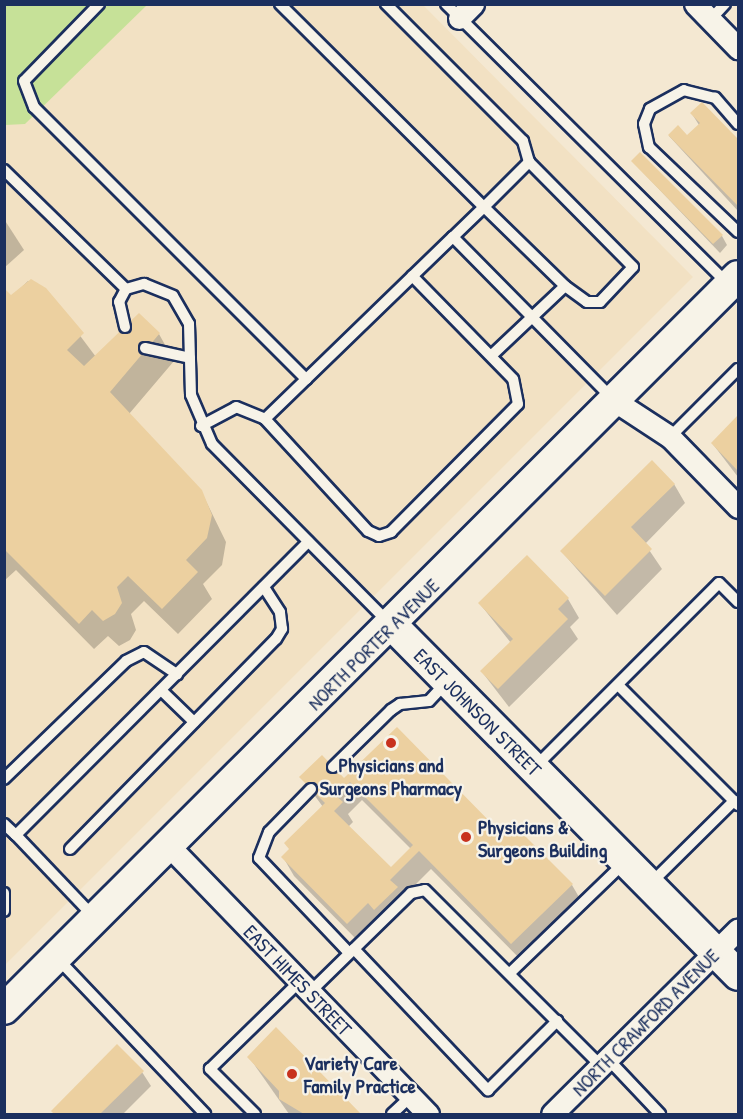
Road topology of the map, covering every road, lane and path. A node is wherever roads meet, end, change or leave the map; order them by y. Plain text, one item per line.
1 (99, 4) edge
2 (280, 4) edge
3 (386, 4) edge
4 (695, 4) edge
5 (725, 4) edge
6 (459, 9) edge
7 (710, 20) junction
8 (738, 48) edge
9 (738, 124) edge
10 (530, 162) junction
11 (4, 170) edge
12 (484, 207) junction
13 (738, 232) edge
14 (453, 237) junction
15 (412, 276) junction
16 (734, 281) edge
17 (565, 286) junction
18 (126, 289) junction
19 (530, 318) junction
20 (125, 327) dead end
21 (145, 348) dead end
22 (492, 355) junction
23 (190, 358) junction
24 (738, 369) edge
25 (306, 379) junction
26 (615, 401) junction
27 (265, 419) junction
28 (201, 426) junction
29 (670, 437) junction
30 (738, 507) edge
31 (308, 542) junction
32 (264, 587) junction
33 (738, 602) edge
34 (392, 625) junction
35 (177, 674) junction
36 (448, 681) junction
37 (618, 685) junction
38 (161, 690) junction
39 (194, 722) junction
40 (333, 767) dead end
41 (534, 768) junction
42 (4, 779) edge
43 (311, 789) dead end
44 (736, 804) edge
45 (4, 824) edge
46 (16, 835) junction
47 (169, 846) junction
48 (70, 849) dead end
49 (626, 861) junction
50 (649, 886) junction
51 (4, 893) edge
52 (4, 910) edge
53 (95, 918) junction
54 (738, 929) edge
55 (352, 951) junction
56 (716, 952) junction
57 (56, 957) junction
58 (510, 973) junction
59 (738, 975) edge
60 (304, 987) junction
61 (4, 1009) edge
62 (557, 1021) junction
63 (604, 1063) junction
64 (410, 1096) junction
65 (205, 1114) edge
66 (255, 1114) edge
67 (392, 1114) edge
68 (428, 1114) edge
69 (552, 1114) edge
70 (660, 1114) edge

1 - 25 lane
2 - 12 lane
3 - 10 lane
4 - 7 street
5 - 7 lane
6 - 16 lane
7 - 8 street
9 - 13 lane
10 - 12 lane
10 - 17 lane
11 - 18 lane
12 - 14 lane
12 - 17 lane
14 - 15 lane
14 - 19 lane
15 - 22 lane
15 - 25 lane
16 - 26 main road, NORTH PORTER AVENUE
17 - 19 lane
18 - 20 lane
18 - 23 lane, EAST JOHNSON STREET
19 - 22 lane
19 - 26 lane
21 - 23 lane
22 - 27 lane
23 - 28 lane, EAST JOHNSON STREET
24 - 29 lane
25 - 27 lane
26 - 29 street
26 - 34 main road, NORTH PORTER AVENUE
27 - 28 lane
28 - 31 lane, EAST JOHNSON STREET
29 - 30 street
31 - 32 lane
31 - 34 lane, EAST JOHNSON STREET
32 - 35 lane
32 - 39 lane
33 - 37 lane
34 - 36 main road, EAST JOHNSON STREET
34 - 47 main road, NORTH PORTER AVENUE
35 - 38 lane
35 - 42 lane
36 - 40 lane
36 - 41 main road, EAST JOHNSON STREET
37 - 41 lane
37 - 44 lane
38 - 39 lane
38 - 46 lane
39 - 48 lane
41 - 49 main road, EAST JOHNSON STREET
43 - 55 lane
44 - 50 lane
45 - 46 lane
46 - 53 lane
47 - 53 main road, NORTH PORTER AVENUE
47 - 60 street, EAST HIMES STREET
49 - 50 main road, EAST JOHNSON STREET
49 - 58 lane
50 - 56 main road, EAST JOHNSON STREET
51 - 52 lane
53 - 57 main road, NORTH PORTER AVENUE
54 - 56 street, NORTH CRAWFORD AVENUE
55 - 58 lane
55 - 60 lane
55 - 62 lane
56 - 59 main road, EAST JOHNSON STREET
56 - 63 street, NORTH CRAWFORD AVENUE
57 - 61 main road, NORTH PORTER AVENUE
57 - 65 lane
58 - 62 lane
60 - 64 street, EAST HIMES STREET
60 - 66 lane
62 - 63 lane
63 - 69 street, NORTH CRAWFORD AVENUE
63 - 70 lane
64 - 67 lane
64 - 68 street, EAST HIMES STREET

